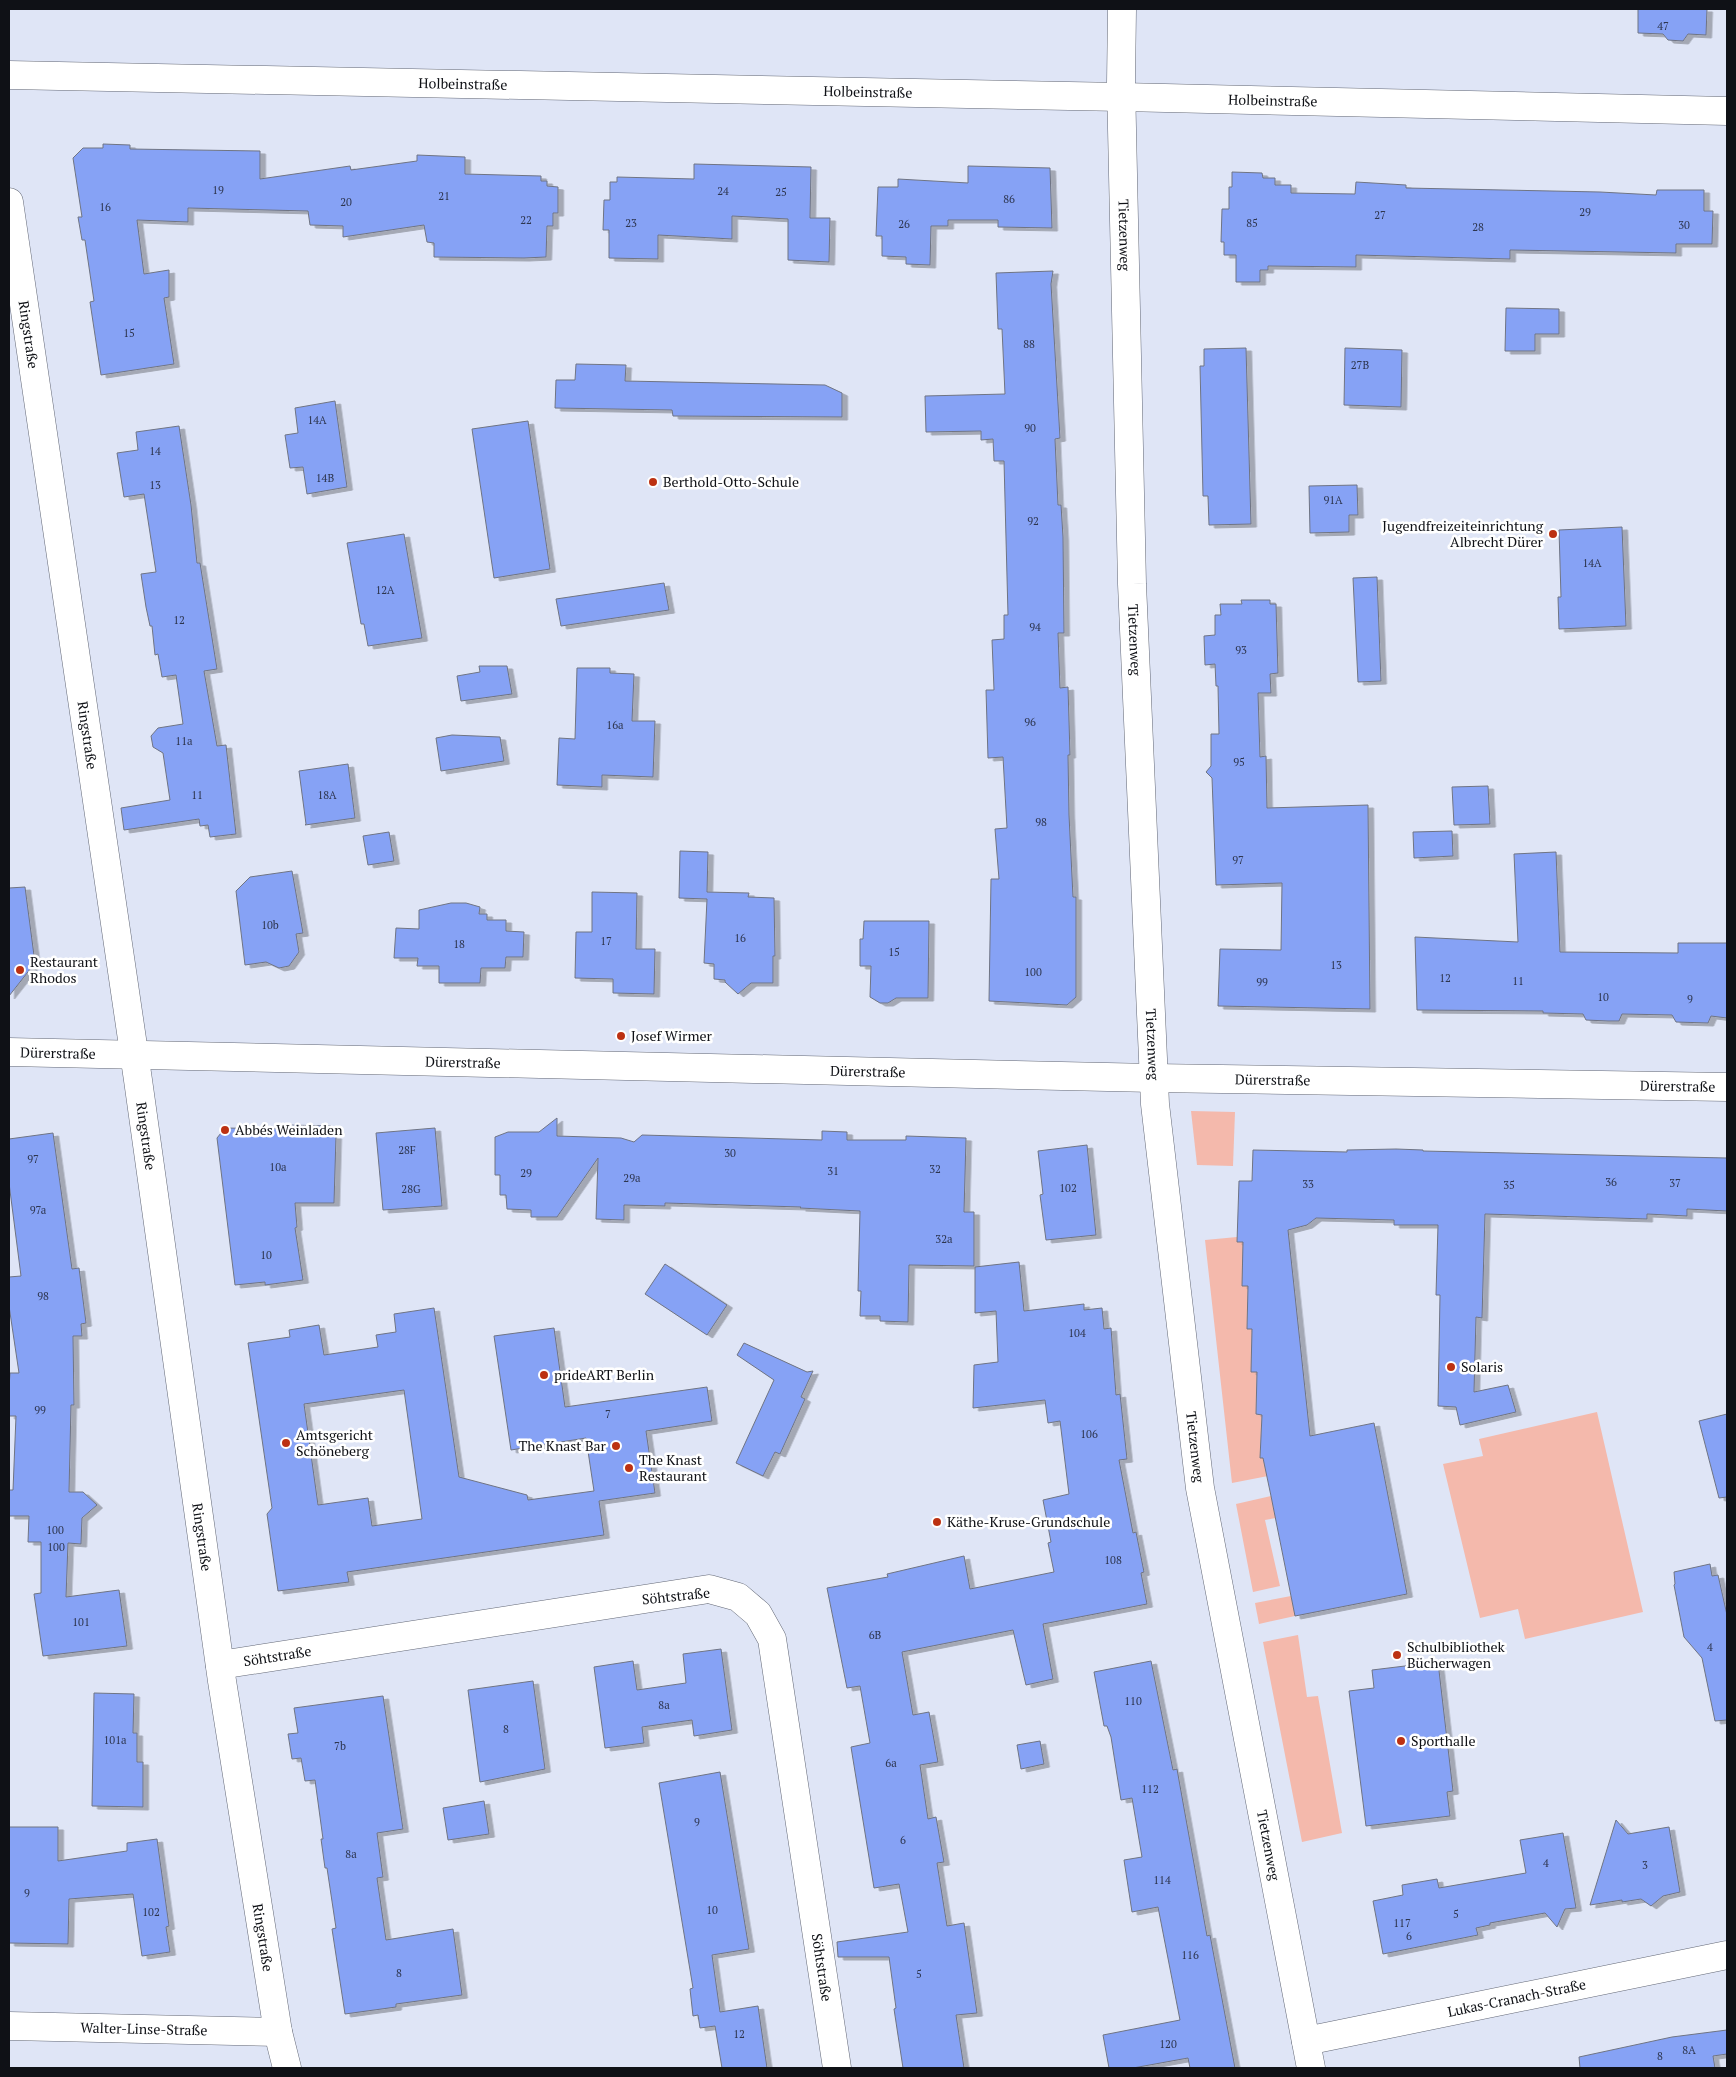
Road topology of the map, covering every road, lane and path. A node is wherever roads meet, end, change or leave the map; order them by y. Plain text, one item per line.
1 (1122, 9) edge
2 (9, 75) edge
3 (1122, 97) junction
4 (1727, 111) edge
5 (9, 202) edge
6 (9, 1052) edge
7 (134, 1055) junction
8 (1152, 1078) junction
9 (1727, 1087) edge
10 (220, 1665) junction
11 (1727, 1955) edge
12 (9, 2026) edge
13 (278, 2032) junction
14 (1306, 2041) junction
15 (287, 2068) edge
16 (837, 2068) edge
17 (1311, 2068) edge

1 - 3 street, Tietzenweg
2 - 3 street, Holbeinstraße
3 - 4 street, Holbeinstraße
3 - 8 street, Tietzenweg
5 - 7 street, Ringstraße
6 - 7 street, Dürerstraße
7 - 8 street, Dürerstraße
7 - 10 street, Ringstraße
8 - 9 street, Dürerstraße
8 - 14 street, Tietzenweg
10 - 13 street, Ringstraße
10 - 16 street, Söhtstraße
11 - 14 street, Lukas-Cranach-Straße
12 - 13 street, Walter-Linse-Straße
13 - 15 street, Ringstraße
14 - 17 street, Tietzenweg

